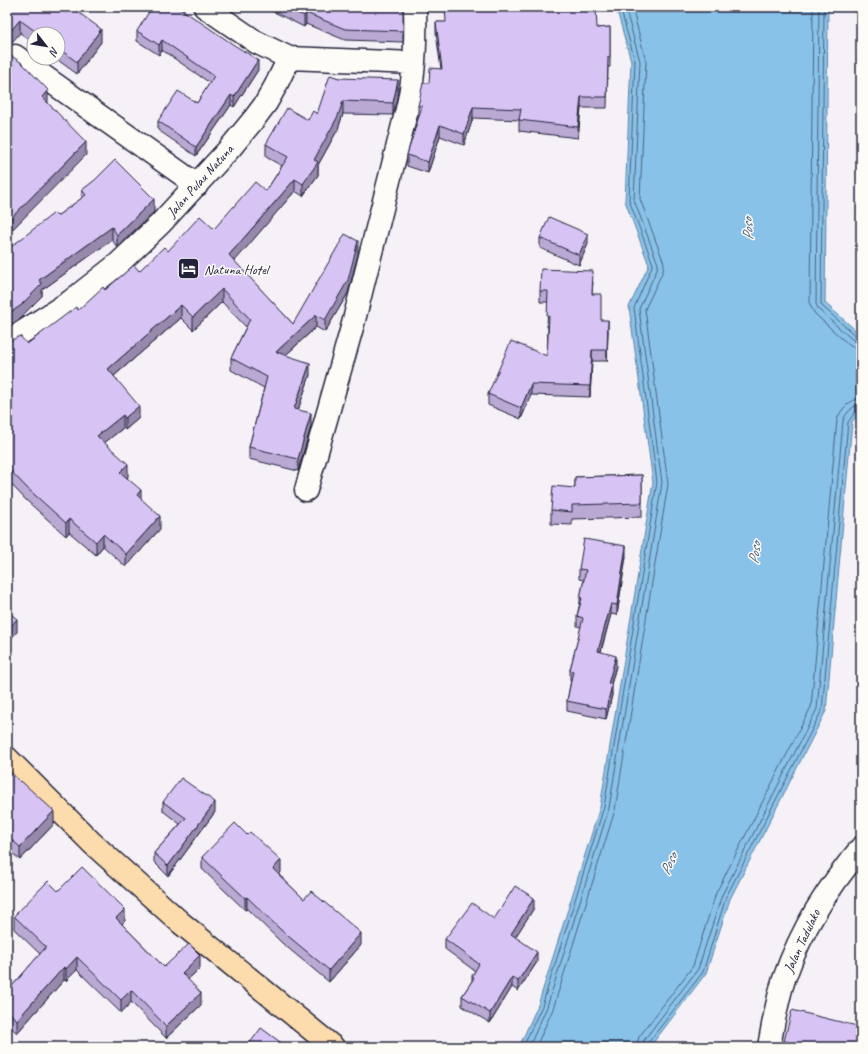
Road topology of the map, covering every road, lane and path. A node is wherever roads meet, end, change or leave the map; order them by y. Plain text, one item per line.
1 (205, 7) edge
2 (415, 7) edge
3 (15, 56) edge
4 (289, 58) junction
5 (414, 63) junction
6 (197, 185) junction
7 (7, 342) edge
8 (306, 490) dead end
9 (7, 758) edge
10 (861, 848) edge
11 (322, 1044) edge
12 (769, 1047) edge

1 - 4 street
2 - 5 street
3 - 6 street
4 - 5 street
4 - 6 street, Jalan Pulau Natuna
5 - 8 street
6 - 7 street, Jalan Pulau Natuna
9 - 11 highway
10 - 12 street, Jalan Tadulako

